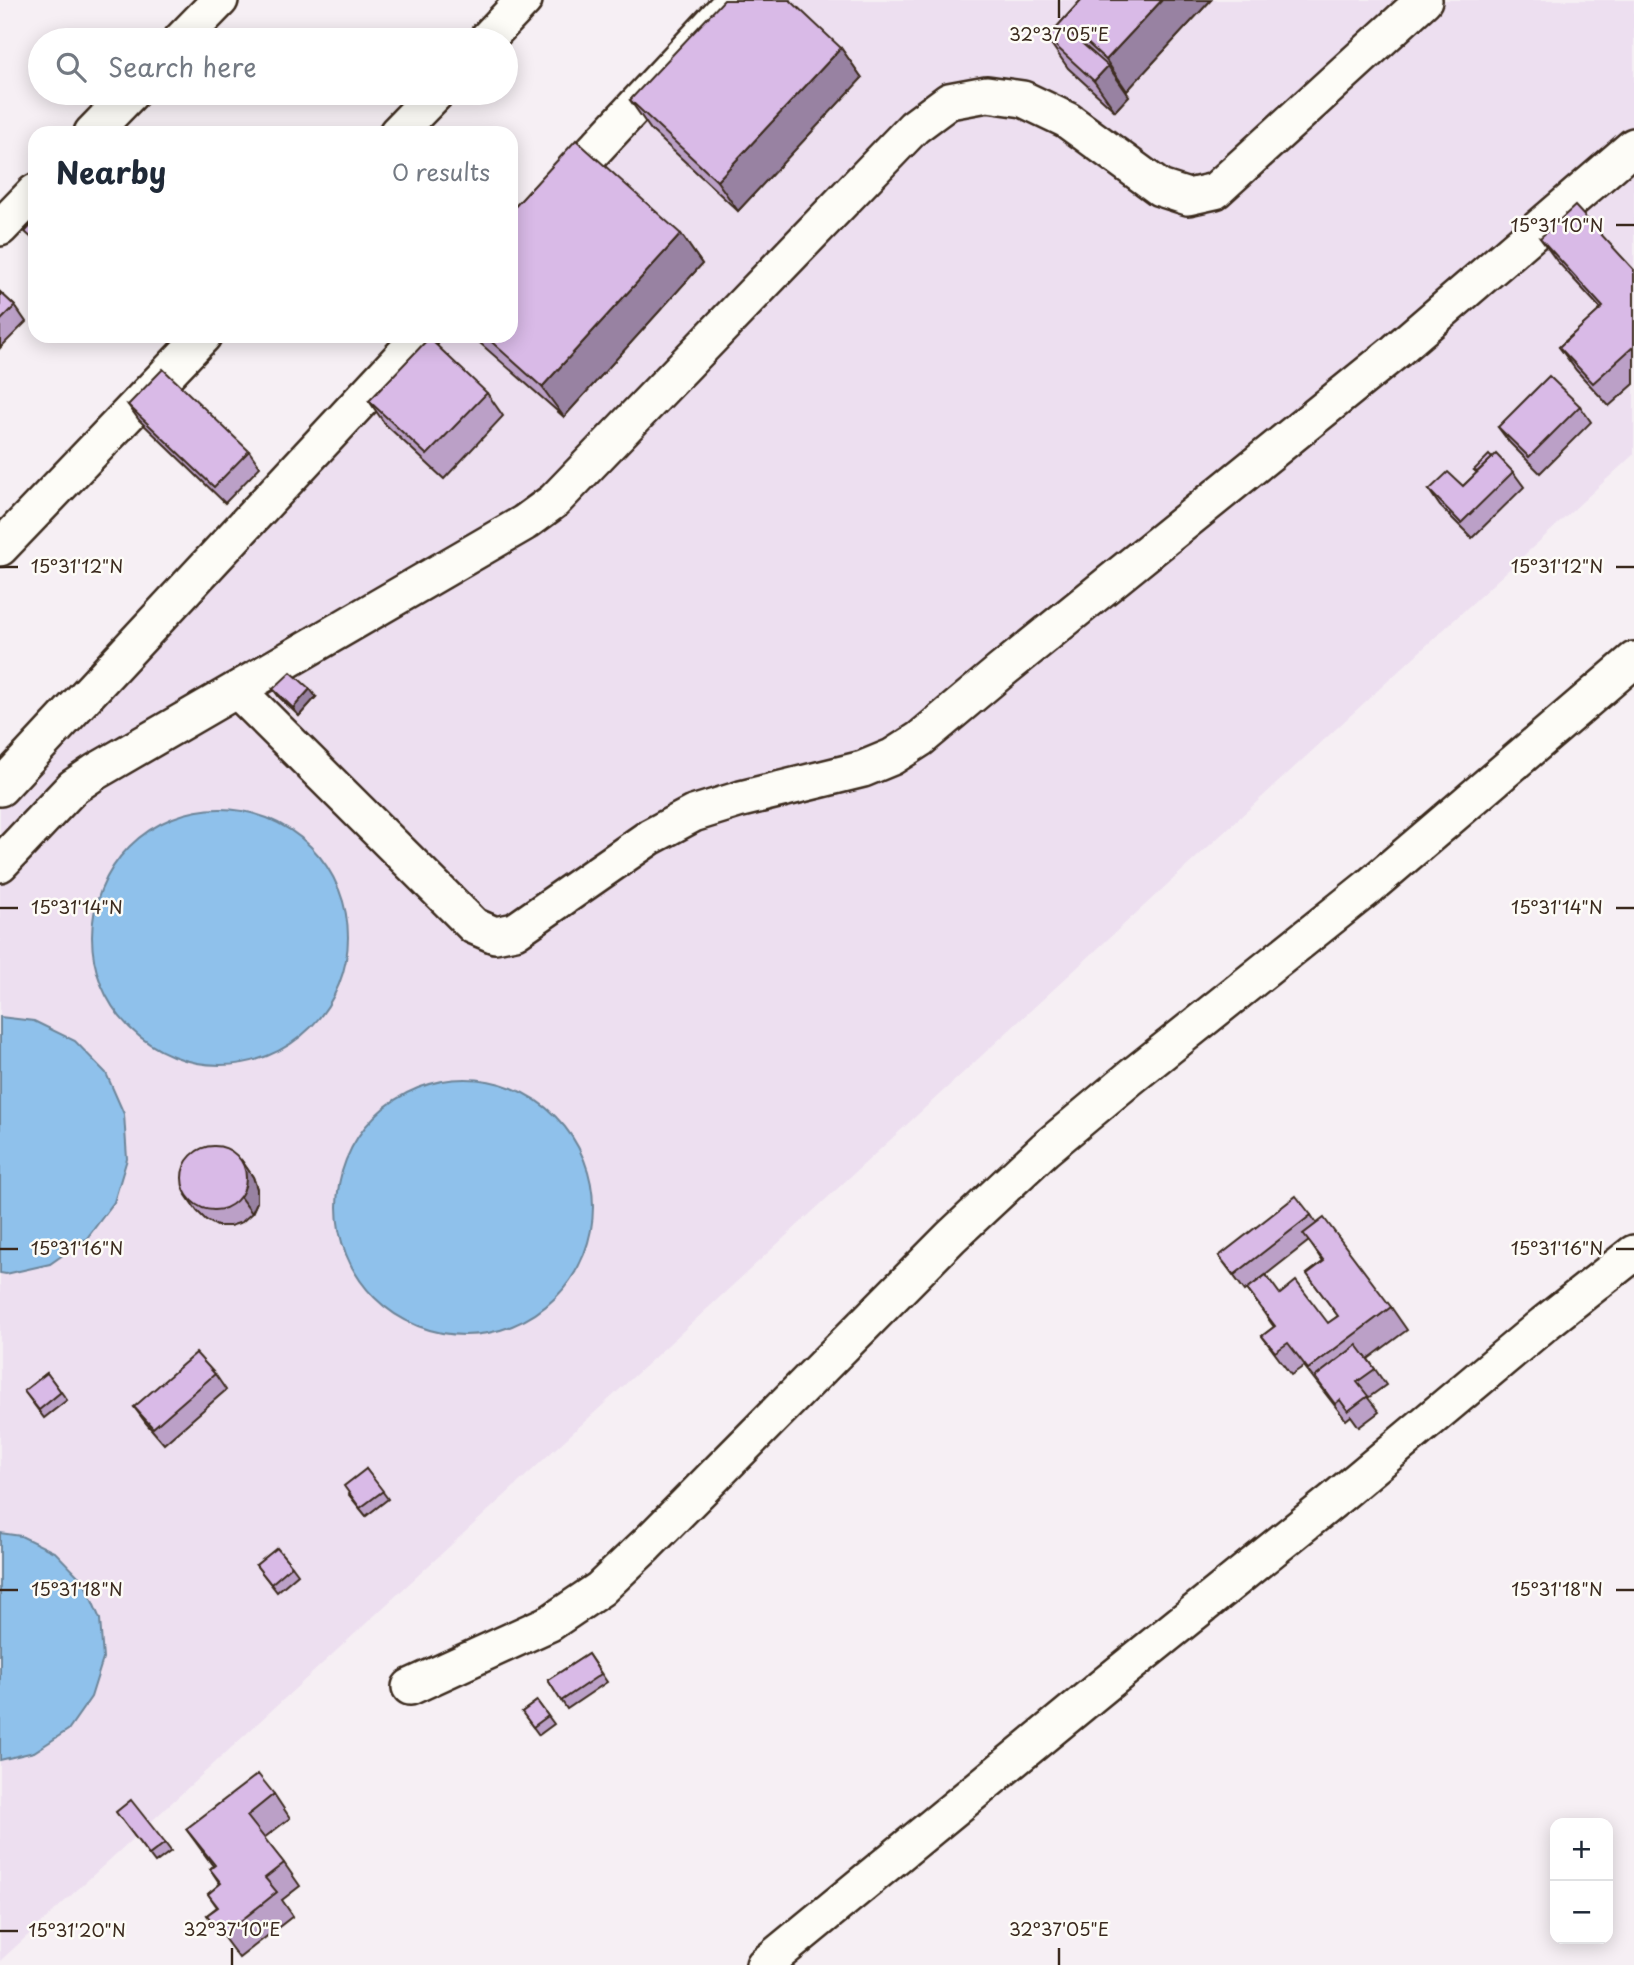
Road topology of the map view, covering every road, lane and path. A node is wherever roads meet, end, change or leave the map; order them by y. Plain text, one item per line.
1 (220, 0) edge
2 (524, 0) edge
3 (734, 0) edge
4 (1424, 0) edge
5 (193, 28) edge
6 (497, 28) edge
7 (119, 105) edge
8 (424, 105) edge
9 (99, 126) edge
10 (404, 126) edge
11 (1634, 146) edge
12 (28, 199) edge
13 (0, 228) edge
14 (518, 231) edge
15 (196, 343) edge
16 (414, 343) edge
17 (0, 548) edge
18 (1634, 660) edge
19 (237, 690) junction
20 (0, 788) edge
21 (0, 864) edge
22 (1634, 1253) edge
23 (410, 1687) dead end
24 (764, 1965) edge

1 - 5 lane
2 - 6 lane
3 - 14 lane
4 - 19 lane
7 - 9 lane
8 - 10 lane
11 - 19 lane
12 - 13 lane
15 - 17 lane
16 - 20 lane
18 - 23 lane
19 - 21 lane
22 - 24 lane

